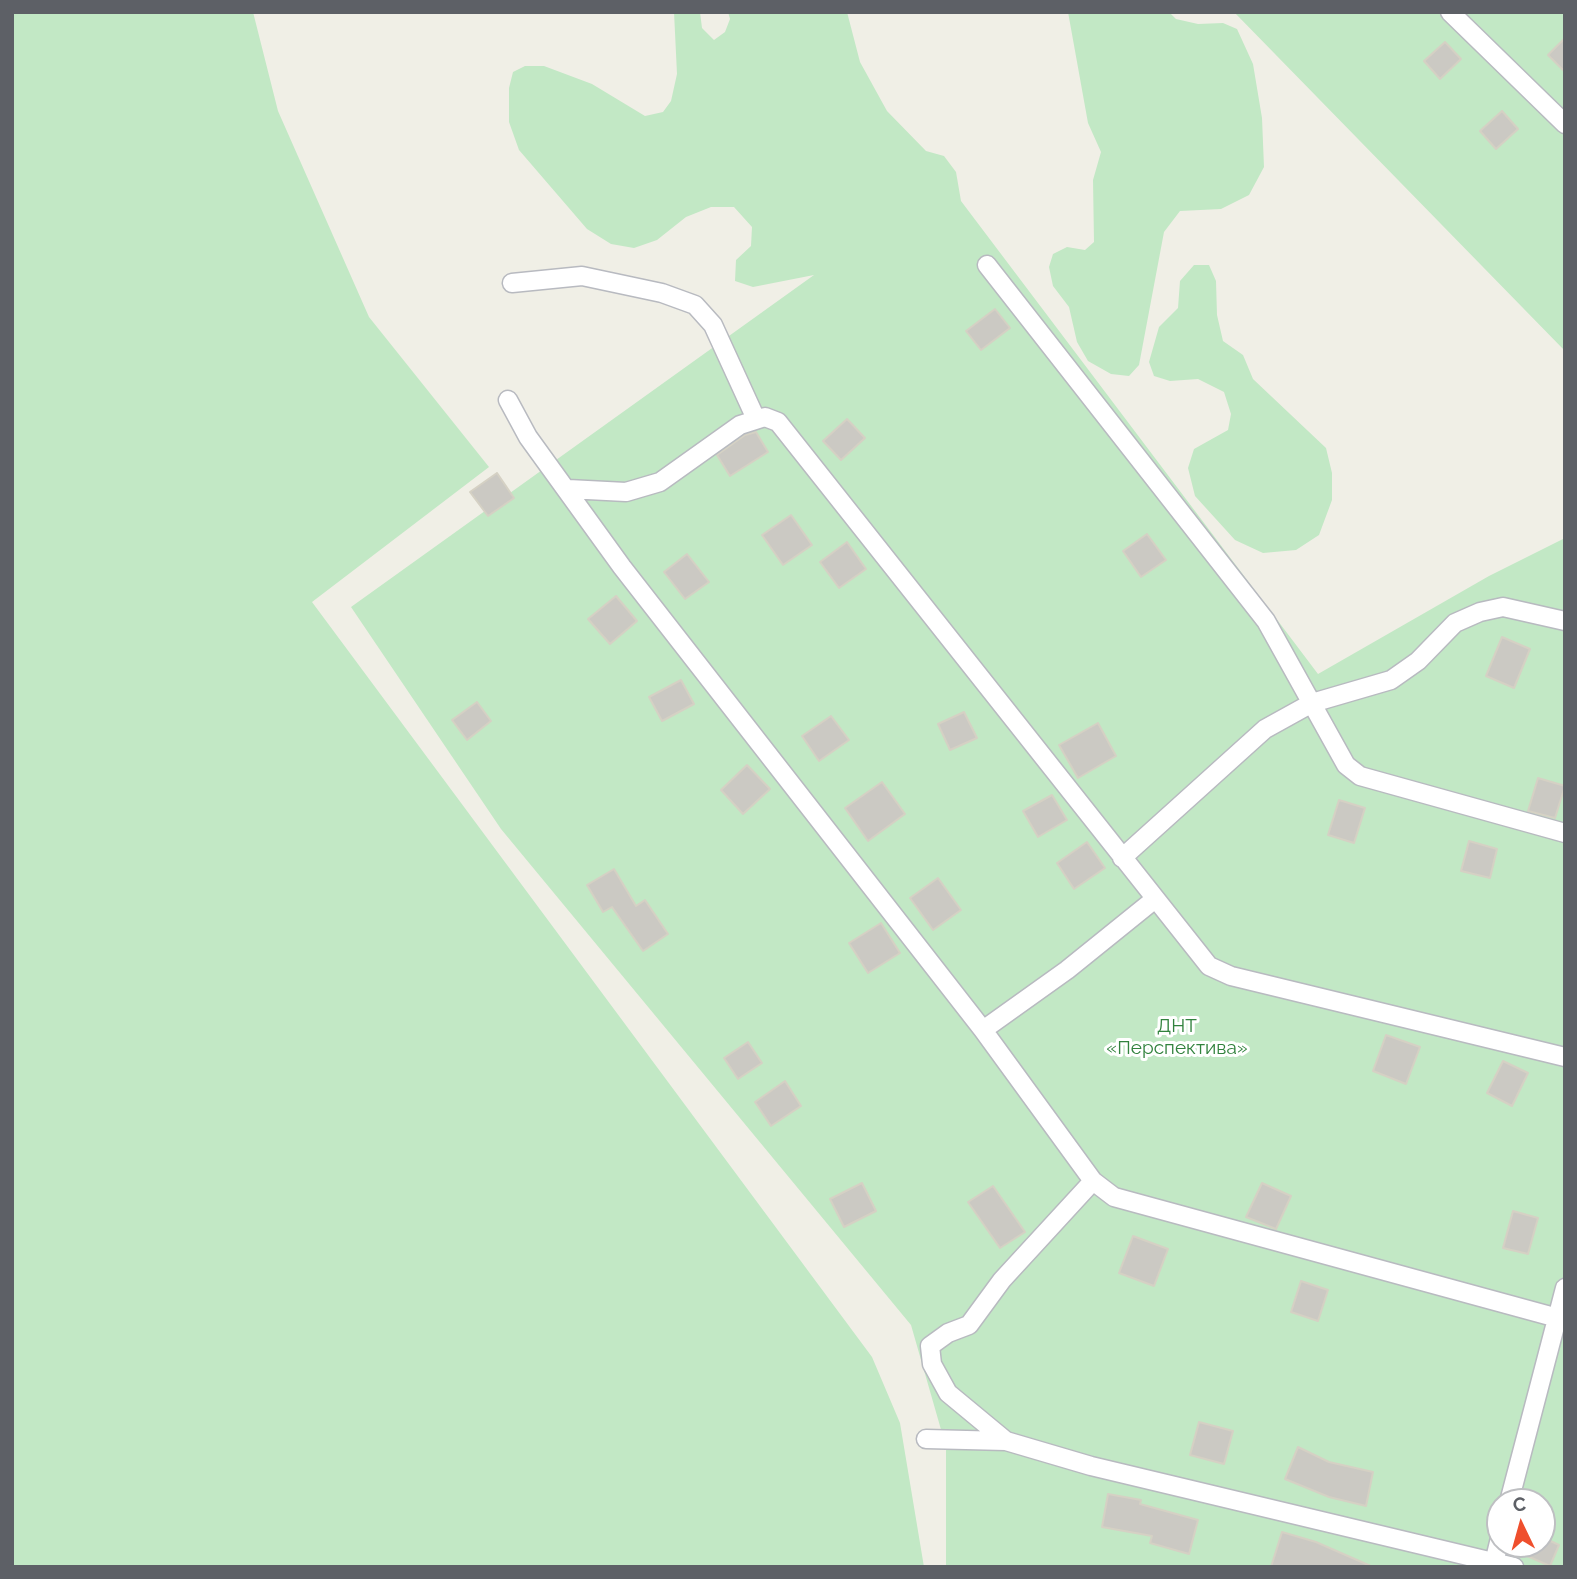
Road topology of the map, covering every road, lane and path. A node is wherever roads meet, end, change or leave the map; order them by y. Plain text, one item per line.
1 (1450, 12) edge
2 (1565, 124) edge
3 (987, 265) dead end
4 (512, 283) dead end
5 (508, 400) dead end
6 (757, 419) junction
7 (568, 489) junction
8 (1565, 621) edge
9 (1312, 704) junction
10 (1565, 833) edge
11 (1122, 858) junction
12 (1154, 899) junction
13 (983, 1030) junction
14 (1565, 1057) edge
15 (1093, 1181) junction
16 (1565, 1288) edge
17 (1561, 1319) edge
18 (926, 1439) dead end
19 (1006, 1441) junction
20 (1513, 1488) edge
21 (1493, 1564) edge
22 (1514, 1567) edge

1 - 2 street
3 - 9 street
4 - 6 street
5 - 7 street
6 - 7 street
6 - 11 street
7 - 13 street
8 - 9 street
9 - 10 street
9 - 11 street
11 - 12 street
12 - 13 street
12 - 14 street
13 - 15 street
15 - 17 street
15 - 19 street
16 - 17 street
17 - 20 street
18 - 19 street
19 - 21 street
21 - 22 street

